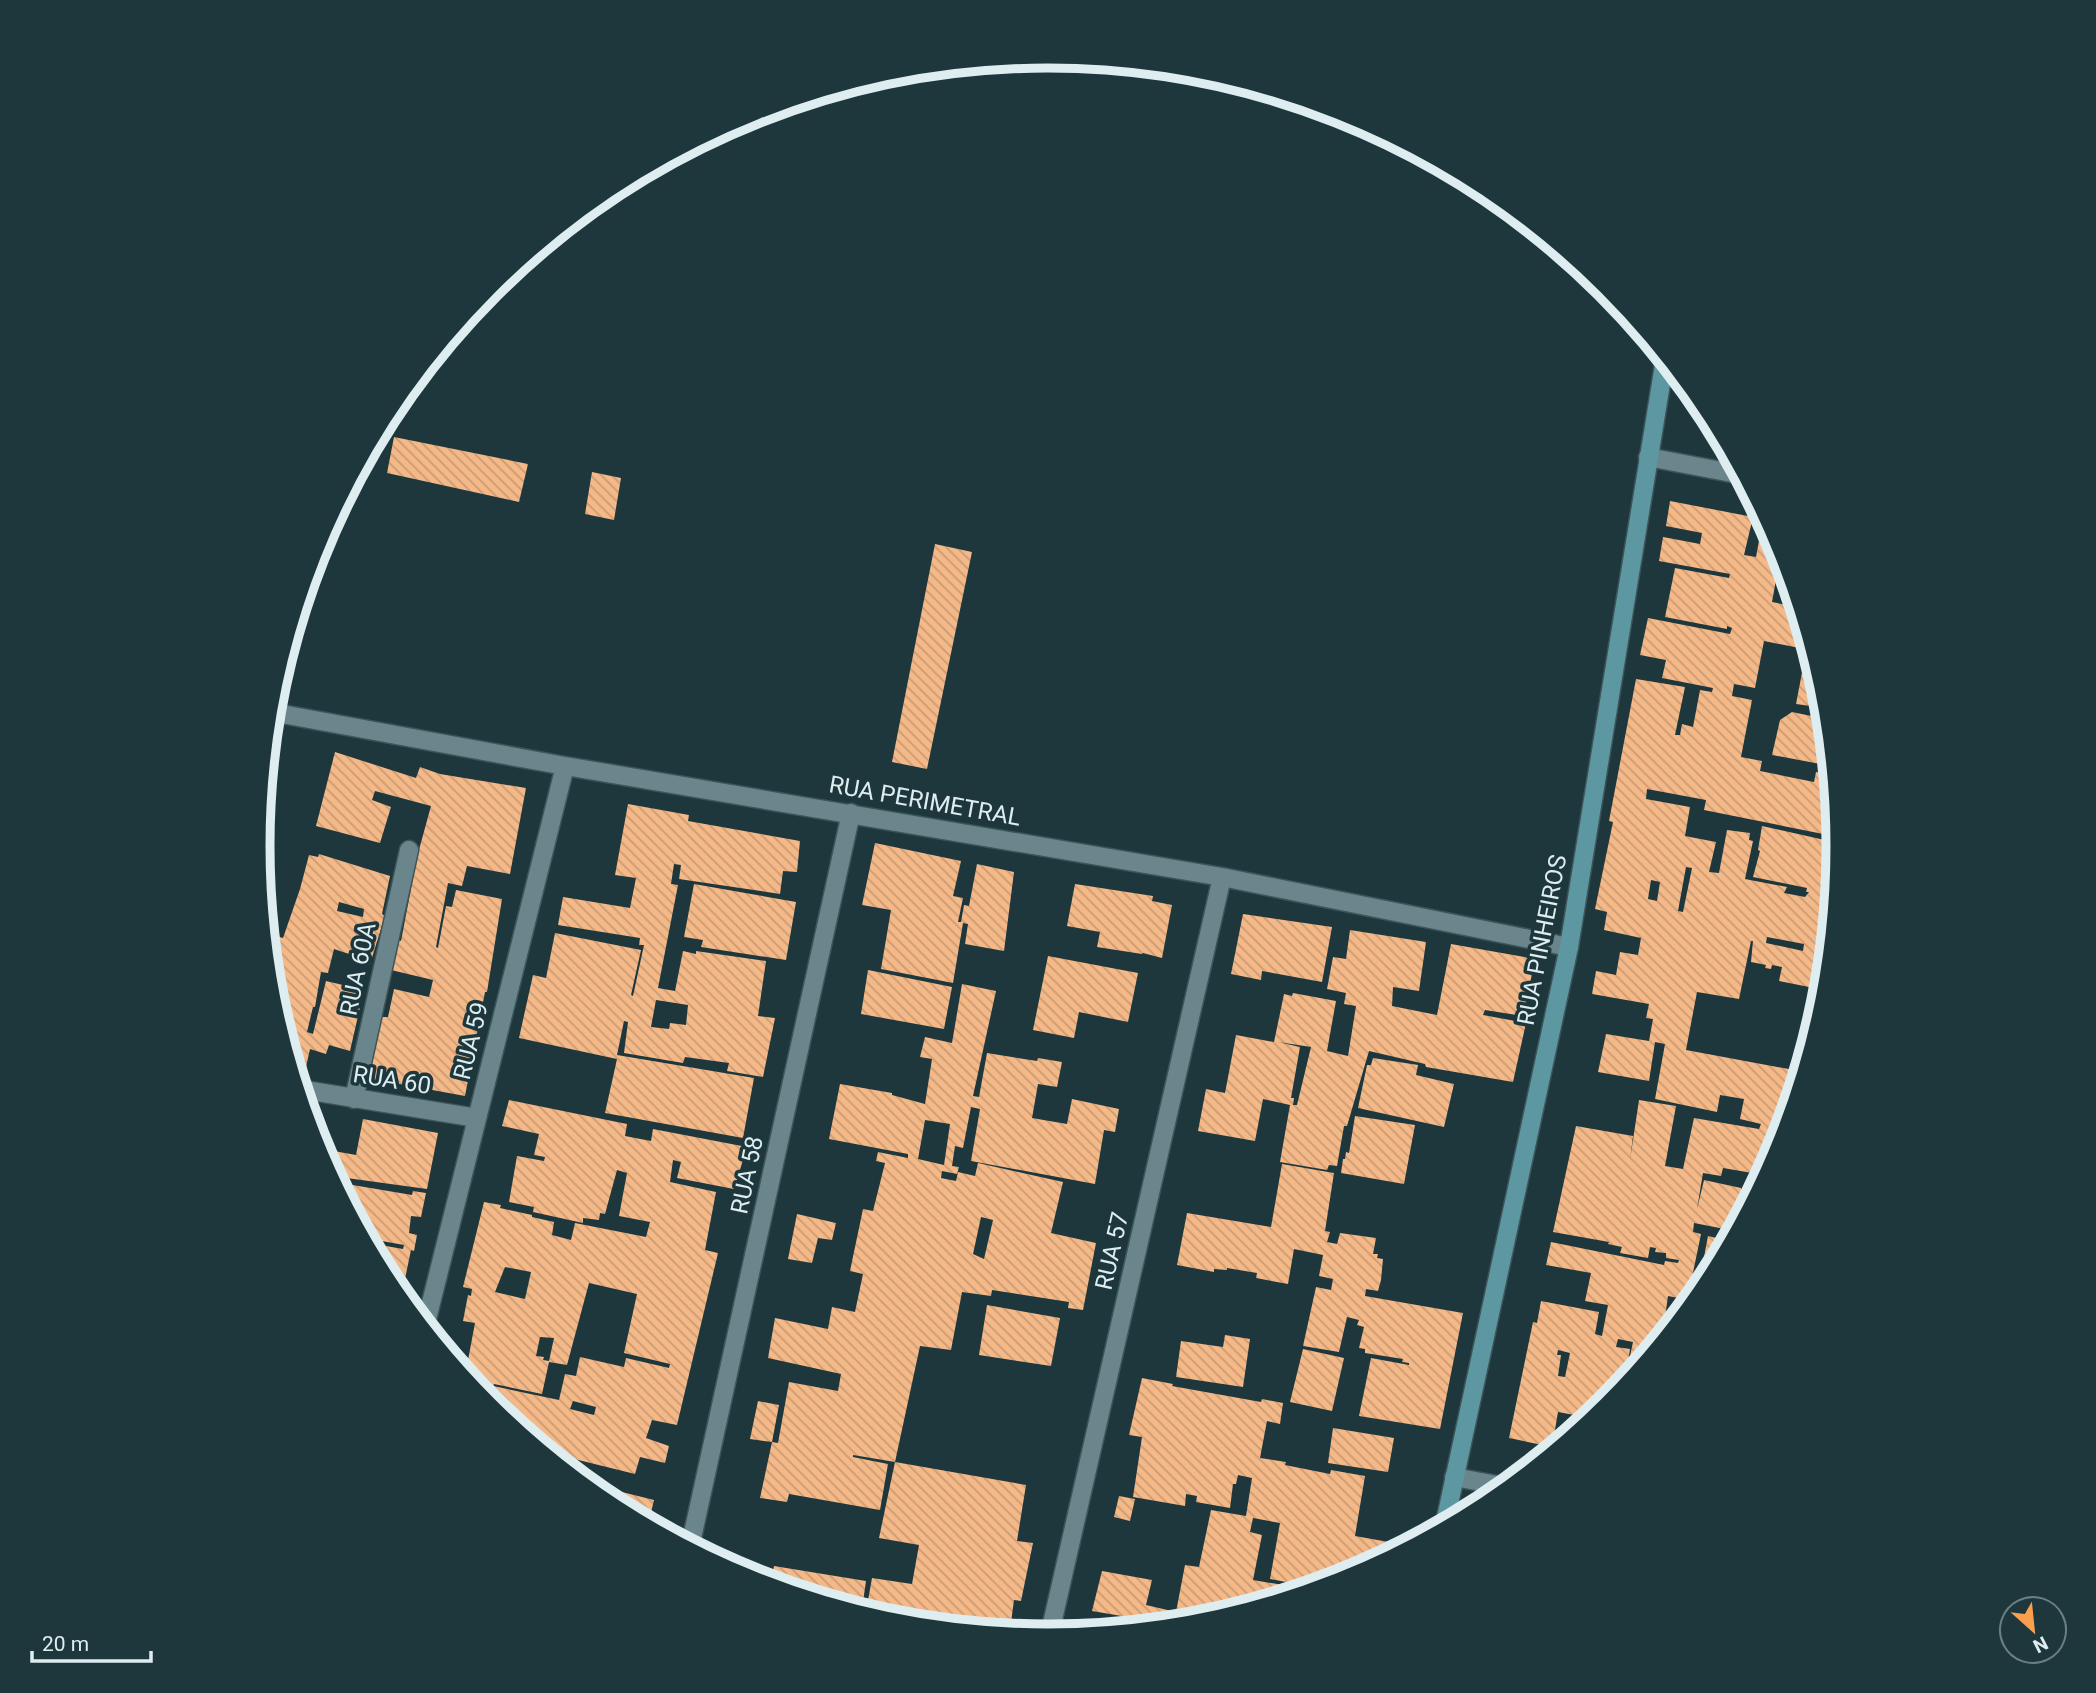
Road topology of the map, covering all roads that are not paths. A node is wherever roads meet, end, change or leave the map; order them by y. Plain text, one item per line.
1 (1663, 371) edge
2 (1648, 457) junction
3 (1730, 473) edge
4 (282, 714) edge
5 (565, 766) junction
6 (851, 813) junction
7 (409, 850) dead end
8 (1222, 877) junction
9 (1569, 947) junction
10 (309, 1091) edge
11 (354, 1099) junction
12 (477, 1118) junction
13 (428, 1316) edge
14 (1454, 1477) junction
15 (1494, 1484) edge
16 (1447, 1514) edge
17 (692, 1538) edge
18 (1052, 1625) edge

1 - 2 street, RUA PINHEIROS
2 - 3 street
2 - 9 street, RUA PINHEIROS
4 - 5 street, RUA PERIMETRAL
5 - 6 street, RUA PERIMETRAL
5 - 12 street, RUA 59
6 - 8 street, RUA PERIMETRAL
6 - 17 street, RUA 58
7 - 11 street, RUA 60A
8 - 9 street, RUA PERIMETRAL
8 - 18 street, RUA 57
9 - 14 street, RUA PINHEIROS
10 - 11 street, RUA 60
11 - 12 street, RUA 60
12 - 13 street, RUA 59
14 - 15 street
14 - 16 street, RUA PINHEIROS

